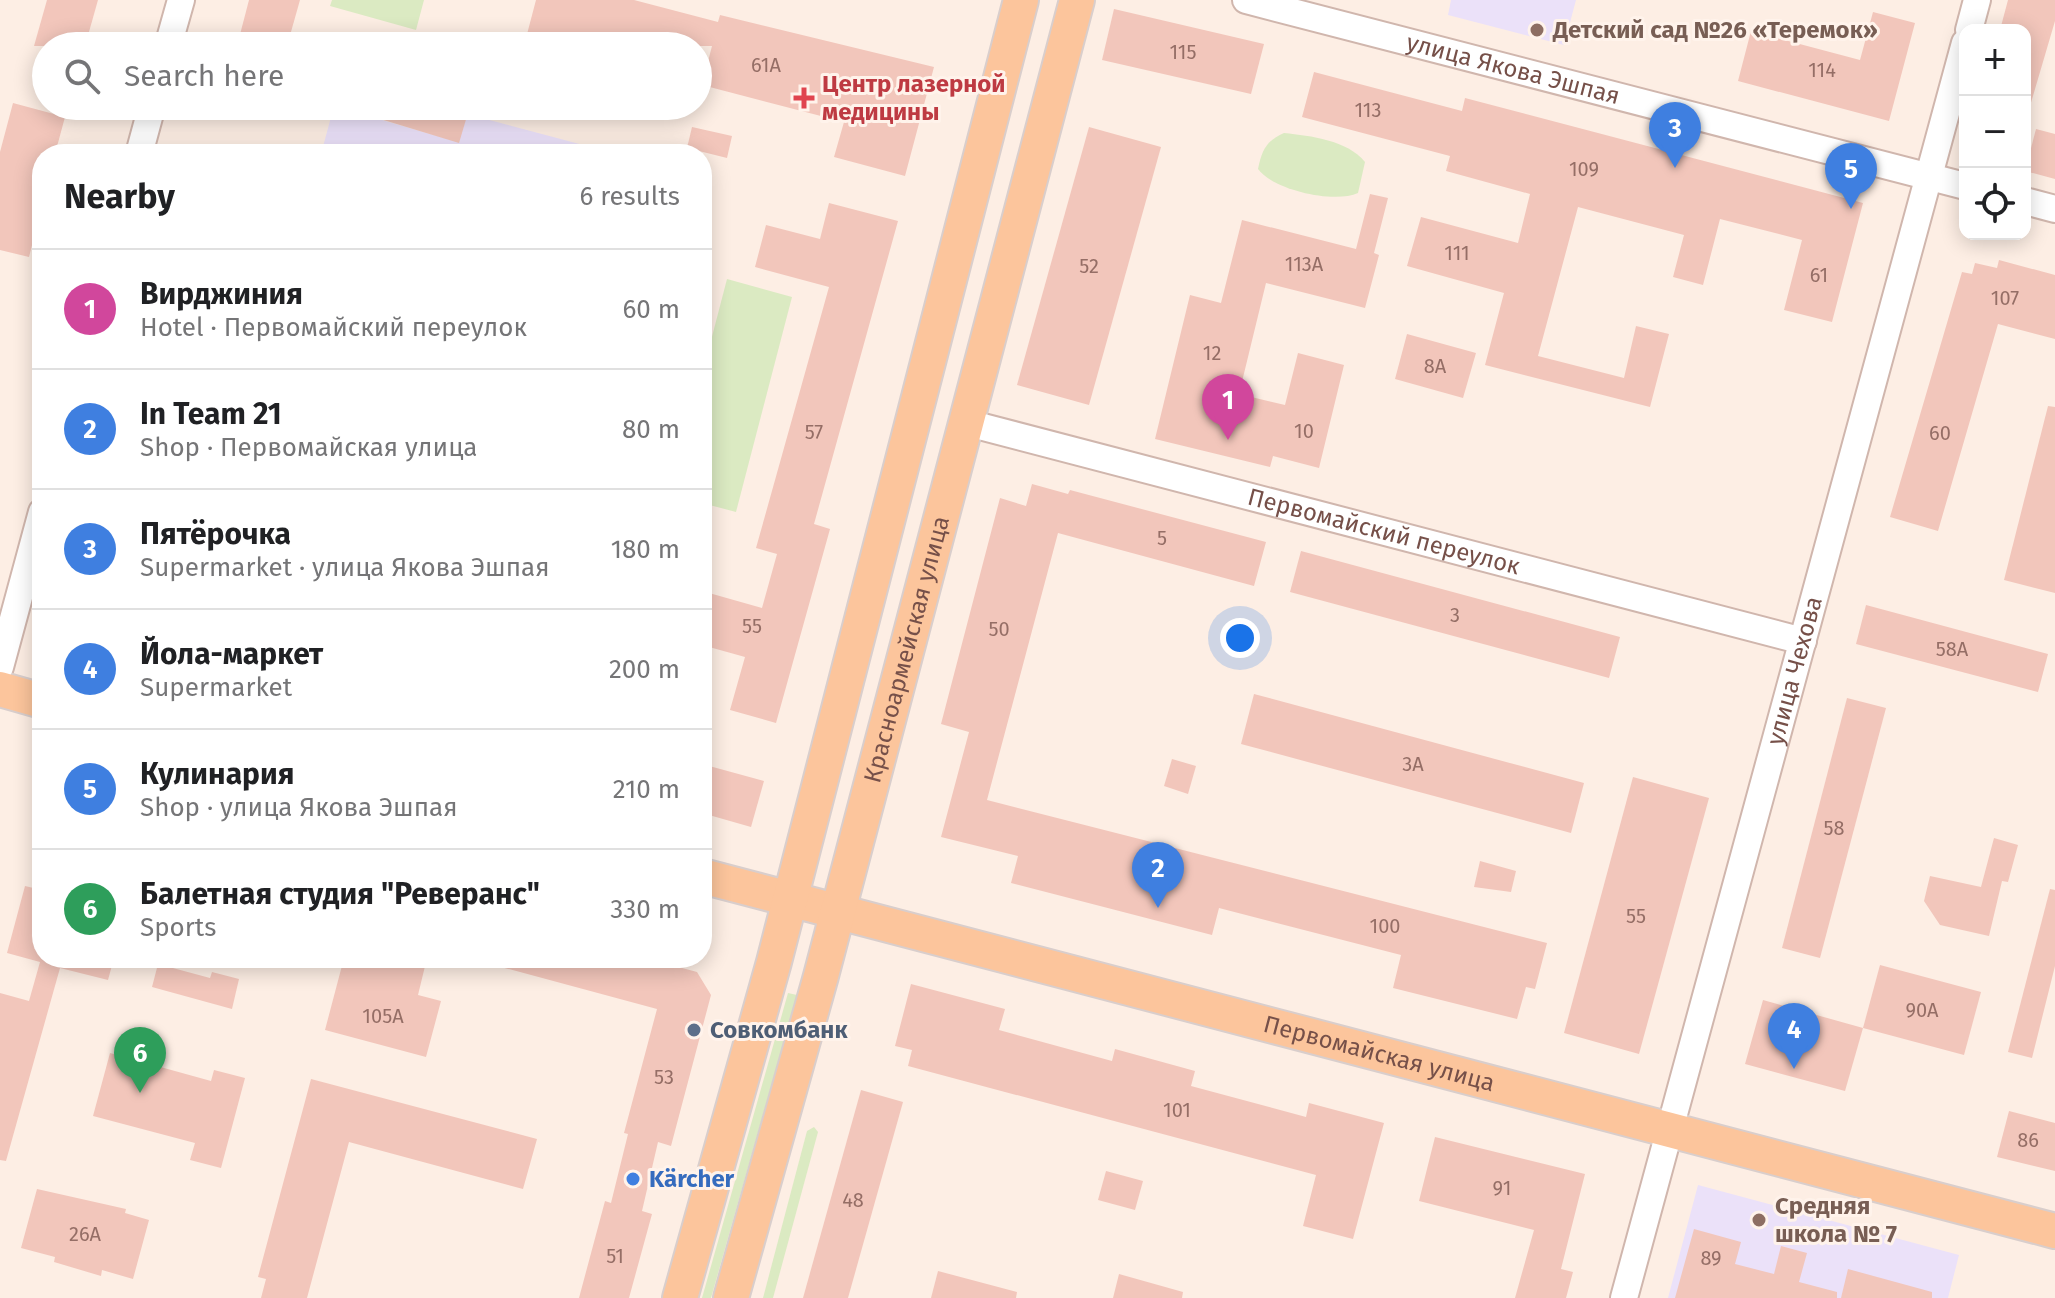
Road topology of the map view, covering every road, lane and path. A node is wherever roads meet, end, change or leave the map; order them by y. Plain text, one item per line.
1 (181, 0) edge
2 (1021, 0) edge
3 (1077, 0) edge
4 (1246, 0) edge
5 (1977, 0) edge
6 (1971, 24) edge
7 (172, 32) edge
8 (1959, 65) edge
9 (148, 120) edge
10 (142, 144) edge
11 (1929, 176) junction
12 (1959, 184) edge
13 (2031, 203) edge
14 (2055, 209) edge
15 (964, 422) junction
16 (32, 549) edge
17 (1803, 641) junction
18 (0, 667) edge
19 (0, 689) edge
20 (32, 698) edge
21 (712, 879) edge
22 (790, 900) junction
23 (837, 911) junction
24 (1669, 1132) junction
25 (2055, 1231) edge
26 (680, 1298) edge
27 (731, 1298) edge
28 (1624, 1298) edge

1 - 7 street
2 - 22 main road, Красноармейская улица
3 - 15 main road, Красноармейская улица
4 - 11 street, улица Якова Эшпая
5 - 6 street
8 - 11 street, улица Чехова
9 - 10 street
11 - 12 street, улица Якова Эшпая
11 - 17 street, улица Чехова
13 - 14 street
15 - 17 street, Первомайский переулок
15 - 23 main road, Красноармейская улица
16 - 18 street
17 - 24 street, улица Чехова
19 - 20 main road
21 - 22 main road, Первомайская улица
22 - 23 main road, Первомайская улица
22 - 26 main road, Красноармейская улица
23 - 24 main road, Первомайская улица
23 - 27 main road, Красноармейская улица
24 - 25 main road, Первомайская улица
24 - 28 street, улица Чехова

